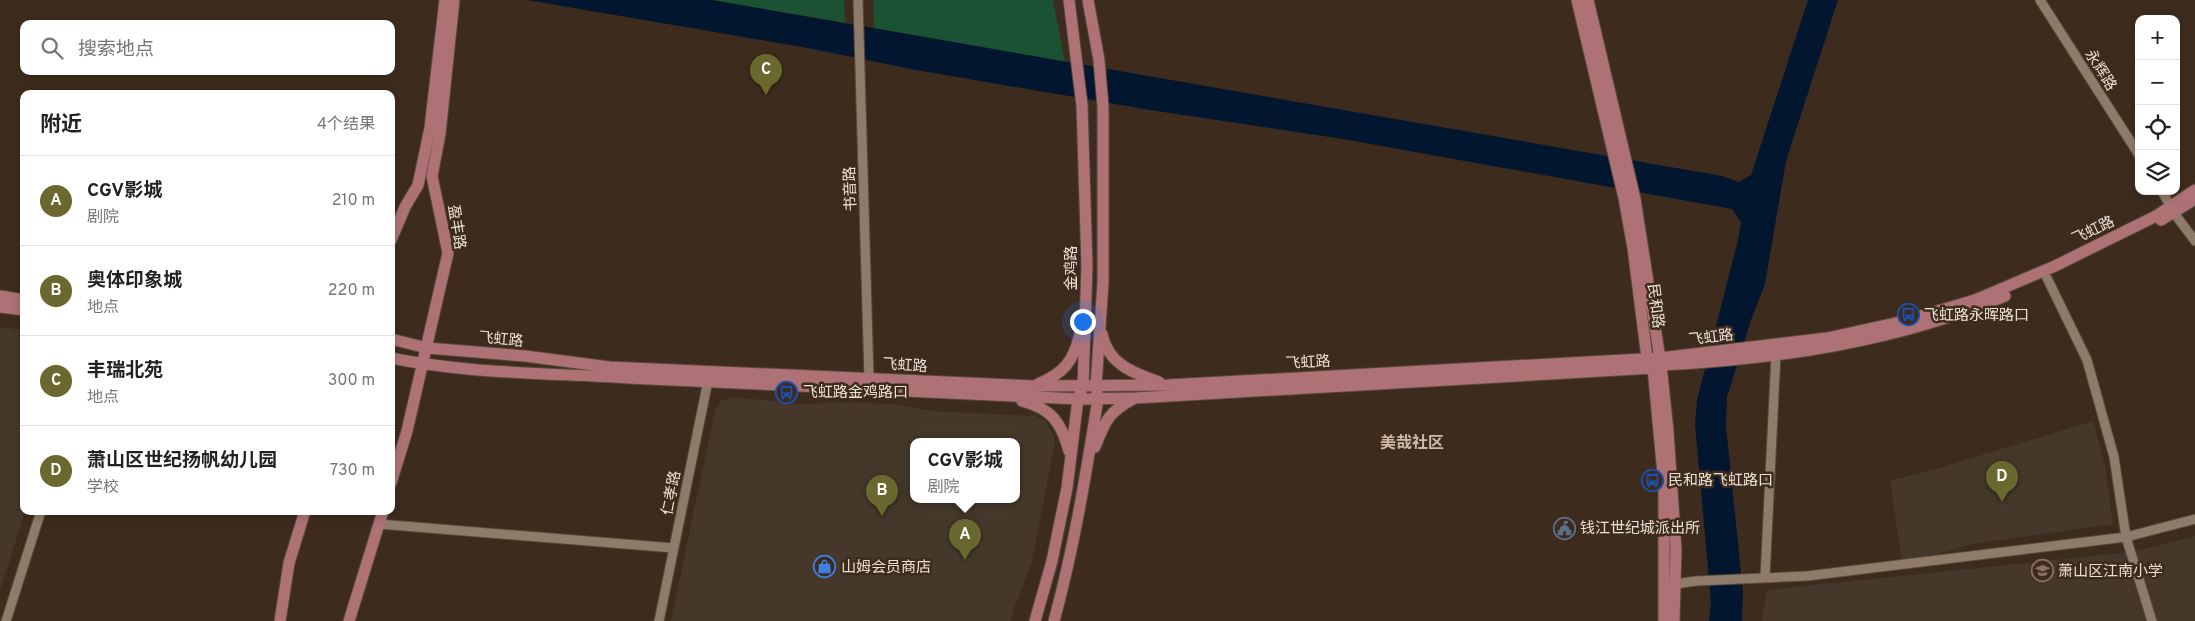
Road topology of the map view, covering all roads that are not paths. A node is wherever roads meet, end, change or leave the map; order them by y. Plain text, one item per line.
1 (445, 0) edge
2 (454, 0) edge
3 (858, 0) edge
4 (1069, 0) edge
5 (1088, 0) edge
6 (1576, 0) edge
7 (1588, 0) edge
8 (2040, 0) edge
9 (2136, 150) edge
10 (2195, 190) edge
11 (2164, 195) edge
12 (2195, 199) edge
13 (2173, 210) junction
14 (395, 230) edge
15 (2195, 241) edge
16 (2047, 278) junction
17 (0, 296) edge
18 (20, 299) edge
19 (0, 307) edge
20 (1086, 308) junction
21 (20, 310) edge
22 (1100, 322) junction
23 (395, 340) edge
24 (427, 348) junction
25 (1745, 353) junction
26 (1776, 354) junction
27 (395, 359) edge
28 (1655, 362) junction
29 (423, 365) junction
30 (708, 376) junction
31 (869, 378) junction
32 (1168, 385) junction
33 (1034, 386) junction
34 (1083, 386) junction
35 (1096, 386) junction
36 (999, 395) junction
37 (1078, 398) junction
38 (1136, 398) junction
39 (1098, 399) junction
40 (1071, 456) junction
41 (1087, 465) junction
42 (395, 470) edge
43 (39, 515) edge
44 (304, 515) edge
45 (382, 515) edge
46 (2195, 519) edge
47 (379, 524) junction
48 (2126, 537) junction
49 (674, 548) junction
50 (1765, 577) junction
51 (1675, 584) junction
52 (6, 621) edge
53 (280, 621) edge
54 (349, 621) edge
55 (658, 621) edge
56 (1035, 621) edge
57 (1054, 621) edge
58 (1664, 621) edge
59 (1674, 621) edge
60 (2152, 621) edge

1 - 14 main road
2 - 24 main road, 盈丰路
3 - 31 street, 书音路
4 - 20 main road, 金鸡路
5 - 22 main road, 金鸡路
6 - 28 main road, 民和路
7 - 28 main road, 民和路
8 - 9 street, 永辉路
10 - 13 main road, 飞虹路
11 - 13 street
12 - 13 main road, 飞虹路
13 - 15 street
13 - 16 main road, 飞虹路
13 - 25 main road, 飞虹路
16 - 26 main road, 飞虹路
16 - 48 street
17 - 18 main road
19 - 21 main road
20 - 33 main road
20 - 34 main road, 金鸡路
22 - 32 main road
22 - 35 main road, 金鸡路
23 - 24 main road, 飞虹路
24 - 29 main road, 盈丰路
24 - 30 main road, 飞虹路
25 - 26 main road, 飞虹路
25 - 28 main road, 飞虹路
26 - 50 street
27 - 29 main road, 飞虹路
28 - 32 main road, 飞虹路
28 - 38 main road, 飞虹路
28 - 51 main road, 民和路
28 - 58 main road, 民和路
29 - 30 main road, 飞虹路
29 - 42 main road, 盈丰路
30 - 31 main road, 飞虹路
30 - 36 main road, 飞虹路
30 - 49 street, 仁孝路
31 - 33 main road, 飞虹路
32 - 35 main road, 飞虹路
33 - 34 main road, 飞虹路
34 - 35 main road, 飞虹路
34 - 37 main road, 金鸡路
35 - 39 main road, 金鸡路
36 - 37 main road, 飞虹路
36 - 40 main road
37 - 39 main road, 飞虹路
37 - 40 main road, 金鸡路
38 - 39 main road, 飞虹路
38 - 41 main road
39 - 41 main road, 金鸡路
40 - 56 main road, 金鸡路
41 - 57 main road, 金鸡路
43 - 52 street
44 - 53 main road
45 - 47 main road
46 - 48 street
47 - 49 street
47 - 54 main road
48 - 50 street
48 - 60 street
49 - 55 street, 仁孝路
50 - 51 street
51 - 59 main road, 民和路

